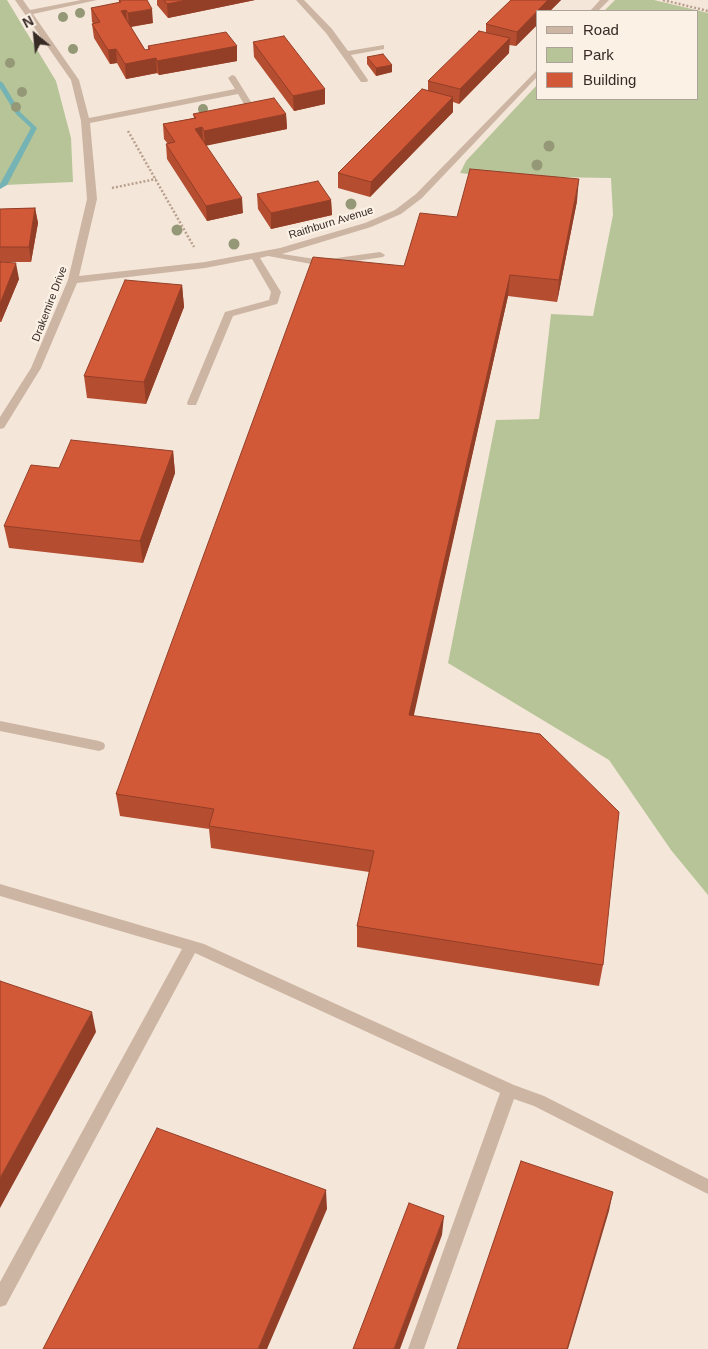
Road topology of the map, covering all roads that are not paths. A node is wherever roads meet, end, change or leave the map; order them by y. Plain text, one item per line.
1 (19, 0) edge
2 (93, 0) edge
3 (300, 0) edge
4 (605, 0) edge
5 (595, 10) edge
6 (28, 13) junction
7 (381, 47) dead end
8 (345, 54) junction
9 (536, 73) edge
10 (232, 78) dead end
11 (364, 80) dead end
12 (240, 90) junction
13 (247, 102) edge
14 (85, 121) junction
15 (259, 254) junction
16 (380, 255) dead end
17 (74, 280) junction
18 (192, 403) dead end
19 (0, 426) edge
20 (0, 726) edge
21 (99, 746) dead end
22 (0, 890) edge
23 (191, 946) junction
24 (509, 1090) junction
25 (708, 1187) edge
26 (0, 1299) edge
27 (416, 1349) edge

1 - 6 street, Drakemire Drive
2 - 6 street
3 - 8 street
4 - 5 street
6 - 14 street, Drakemire Drive
7 - 8 street
8 - 11 street
9 - 15 street, Raithburn Avenue
10 - 12 street
12 - 13 street
12 - 14 street
14 - 17 street, Drakemire Drive
15 - 16 street
15 - 17 street, Raithburn Avenue
15 - 18 street
17 - 19 street, Drakemire Drive
20 - 21 street
22 - 23 street
23 - 24 street
23 - 26 street
24 - 25 street
24 - 27 street

